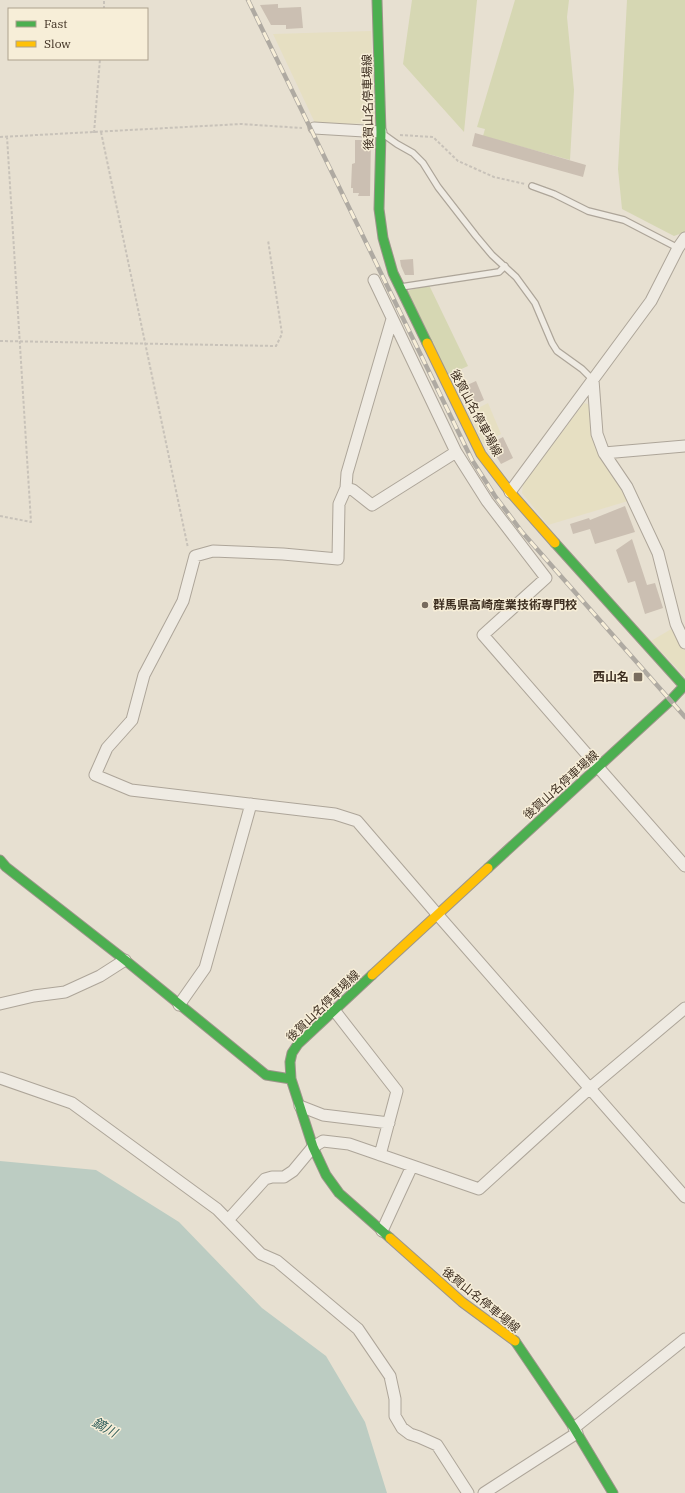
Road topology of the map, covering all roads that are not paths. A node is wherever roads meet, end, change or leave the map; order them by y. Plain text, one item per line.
1 (377, 0) edge
2 (310, 128) road end
3 (384, 134) junction
4 (532, 186) road end
5 (685, 238) edge
6 (678, 248) junction
7 (505, 266) junction
8 (374, 280) dead end
9 (400, 287) junction
10 (392, 319) junction
11 (593, 380) junction
12 (685, 446) edge
13 (456, 452) junction
14 (604, 453) junction
15 (346, 488) junction
16 (510, 492) junction
17 (685, 642) edge
18 (684, 685) edge
19 (598, 767) junction
20 (251, 804) junction
21 (0, 860) edge
22 (685, 866) edge
23 (437, 914) junction
24 (125, 960) junction
25 (0, 1004) edge
26 (180, 1005) junction
27 (685, 1008) edge
28 (334, 1010) junction
29 (0, 1078) edge
30 (291, 1079) junction
31 (590, 1088) junction
32 (300, 1106) junction
33 (389, 1123) junction
34 (313, 1147) junction
35 (380, 1155) junction
36 (412, 1166) junction
37 (685, 1197) edge
38 (228, 1220) junction
39 (382, 1231) junction
40 (685, 1339) edge
41 (576, 1431) junction
42 (468, 1493) edge
43 (484, 1493) edge
44 (613, 1493) edge

1 - 3 main road, 後賀山名停車場線
2 - 3 street
3 - 7 lane
3 - 9 main road, 後賀山名停車場線
4 - 6 lane
5 - 6 street
6 - 11 street
7 - 9 lane
7 - 11 lane
8 - 10 street
9 - 16 main road, 後賀山名停車場線
10 - 13 street
10 - 15 street
11 - 14 street
11 - 16 street
12 - 14 street
13 - 15 street
13 - 19 street
14 - 17 street
15 - 20 street
16 - 18 main road, 後賀山名停車場線
18 - 19 main road, 後賀山名停車場線
19 - 22 street
19 - 23 main road, 後賀山名停車場線
20 - 23 street
20 - 26 street
21 - 24 main road
23 - 28 main road, 後賀山名停車場線
23 - 31 street
24 - 25 street
24 - 26 main road
26 - 30 main road
27 - 31 street
28 - 30 main road, 後賀山名停車場線
28 - 33 street
29 - 38 street
30 - 32 main road, 後賀山名停車場線
31 - 36 street
31 - 37 street
32 - 33 street
32 - 34 main road, 後賀山名停車場線
33 - 35 street
34 - 35 street
34 - 38 street
34 - 39 main road, 後賀山名停車場線
35 - 36 street
36 - 39 street
38 - 42 street
39 - 41 main road, 後賀山名停車場線
40 - 41 street
41 - 43 street
41 - 44 main road, 後賀山名停車場線

